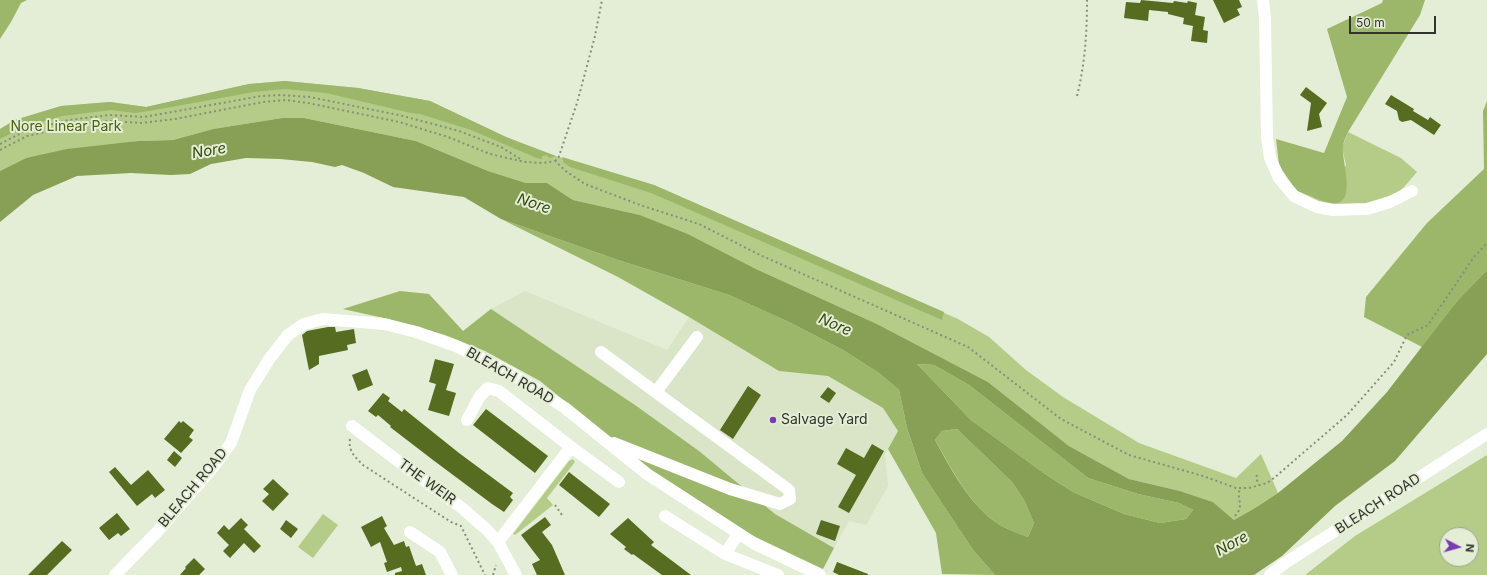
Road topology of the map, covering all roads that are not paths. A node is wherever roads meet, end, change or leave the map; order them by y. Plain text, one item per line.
1 (1262, 0) edge
2 (1412, 191) dead end
3 (697, 336) dead end
4 (601, 352) dead end
5 (656, 392) junction
6 (467, 420) dead end
7 (352, 426) road end
8 (1487, 434) edge
9 (603, 439) junction
10 (571, 447) junction
11 (619, 482) dead end
12 (665, 516) dead end
13 (410, 532) dead end
14 (738, 534) junction
15 (498, 542) junction
16 (725, 554) junction
17 (115, 575) edge
18 (452, 575) edge
19 (516, 575) edge
20 (778, 575) edge
21 (820, 575) edge
22 (1270, 575) edge

1 - 2 street
3 - 5 street
4 - 5 street
5 - 9 street
6 - 10 street
7 - 15 street, THE WEIR
8 - 22 street, BLEACH ROAD
9 - 14 street, BLEACH ROAD
9 - 17 street, BLEACH ROAD
10 - 11 street
10 - 15 street
12 - 16 street
13 - 18 street
14 - 16 street
14 - 21 street, BLEACH ROAD
15 - 19 street, THE WEIR
16 - 20 street

